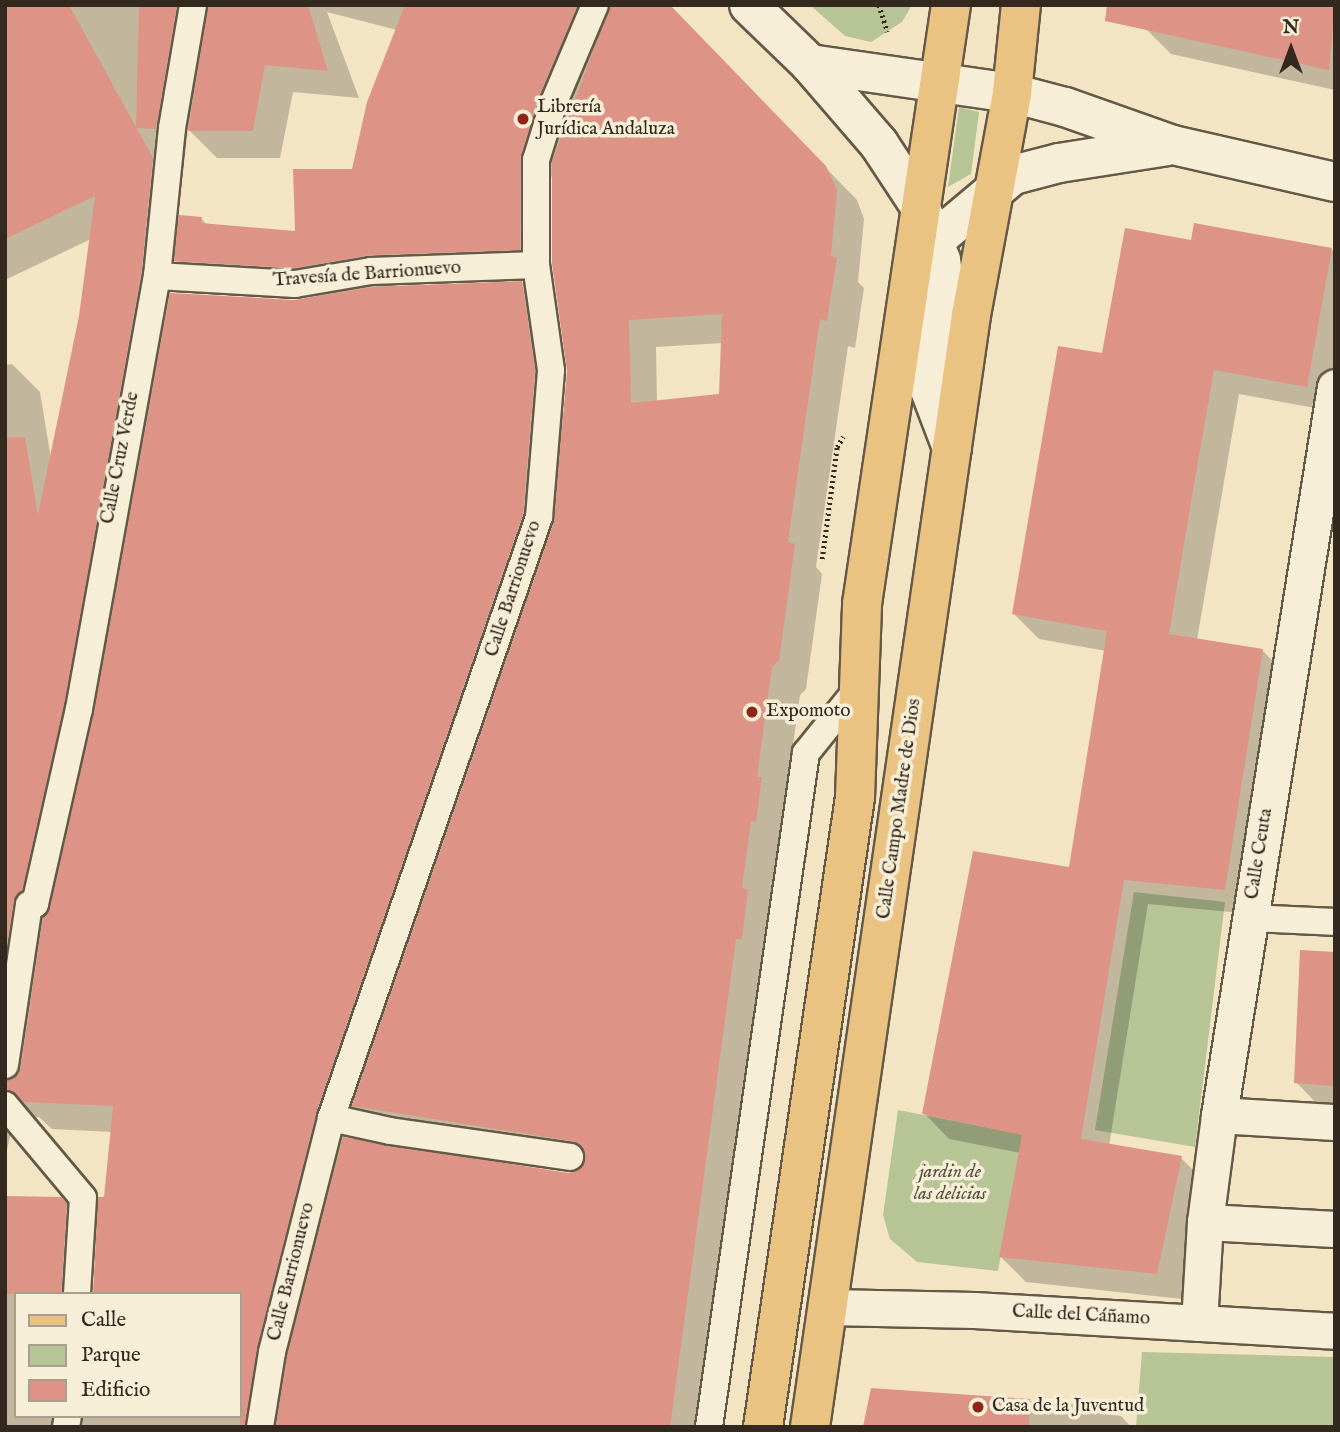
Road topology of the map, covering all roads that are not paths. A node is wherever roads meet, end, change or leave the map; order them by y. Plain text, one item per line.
1 (193, 5) edge
2 (595, 5) edge
3 (749, 5) edge
4 (951, 5) edge
5 (1021, 5) edge
6 (810, 64) junction
7 (937, 81) junction
8 (1012, 93) junction
9 (1172, 145) junction
10 (1335, 182) edge
11 (994, 192) junction
12 (923, 236) junction
13 (536, 265) junction
14 (157, 276) junction
15 (1335, 387) edge
16 (952, 448) junction
17 (861, 685) junction
18 (17, 904) edge
19 (1250, 918) junction
20 (1335, 922) edge
21 (5, 1065) edge
22 (5, 1105) edge
23 (1219, 1115) junction
24 (331, 1118) junction
25 (1335, 1122) edge
26 (570, 1157) dead end
27 (1205, 1222) junction
28 (1335, 1229) edge
29 (77, 1292) edge
30 (828, 1307) junction
31 (1199, 1323) junction
32 (1335, 1331) edge
33 (260, 1427) edge
34 (709, 1427) edge
35 (762, 1427) edge
36 (810, 1427) edge

1 - 14 street, Calle Cruz Verde
2 - 13 street, Calle Barrionuevo
3 - 6 street
4 - 7 main road
5 - 8 main road, Calle Campo Madre de Dios
6 - 7 street
6 - 12 street
7 - 8 street
7 - 12 main road
8 - 9 street
8 - 11 main road, Calle Campo Madre de Dios
9 - 10 street
9 - 11 street
11 - 12 street
11 - 16 main road, Calle Campo Madre de Dios
12 - 16 street
12 - 17 main road
13 - 14 street, Travesía de Barrionuevo
13 - 24 street, Calle Barrionuevo
14 - 18 street, Calle Cruz Verde
15 - 19 street, Calle Ceuta
16 - 30 main road, Calle Campo Madre de Dios
17 - 34 street
17 - 35 main road
18 - 21 street
19 - 20 street
19 - 23 street, Calle Ceuta
22 - 29 street
23 - 25 street
23 - 27 street, Calle Ceuta
24 - 26 street
24 - 33 street, Calle Barrionuevo
27 - 28 street
27 - 31 street, Calle Ceuta
30 - 31 street, Calle del Cáñamo
30 - 36 main road, Calle Campo Madre de Dios
31 - 32 street, Calle del Cáñamo

